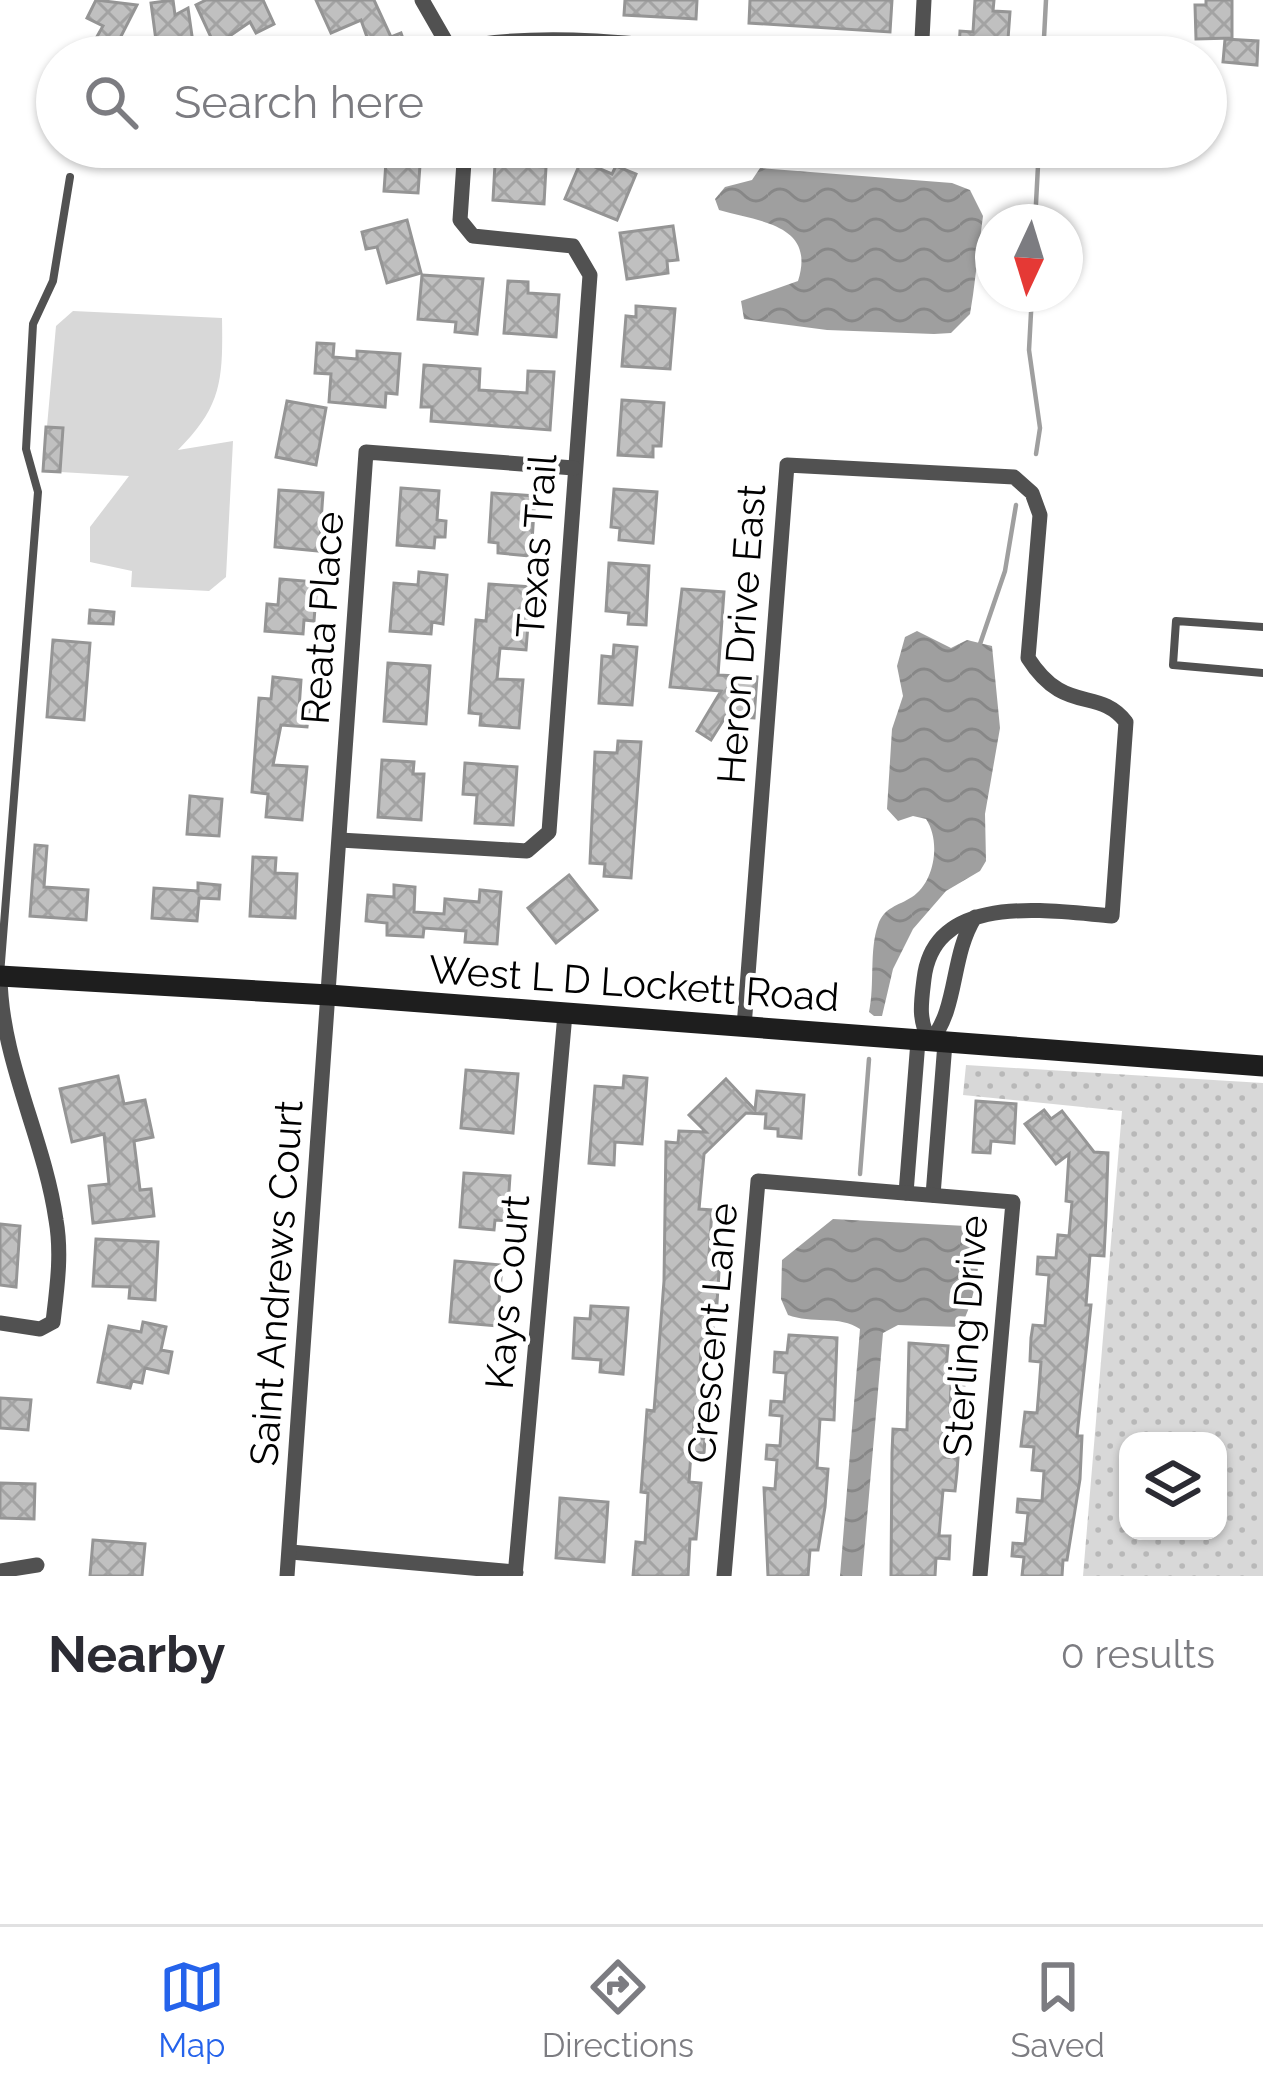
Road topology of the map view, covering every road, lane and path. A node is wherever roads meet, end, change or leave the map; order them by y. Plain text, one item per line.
1 (422, 0) edge
2 (924, 0) edge
3 (443, 36) edge
4 (922, 36) edge
5 (464, 168) edge
6 (70, 177) dead end
7 (574, 468) junction
8 (1263, 627) edge
9 (1263, 673) edge
10 (340, 841) junction
11 (975, 917) junction
12 (0, 976) edge
13 (329, 995) junction
14 (565, 1014) junction
15 (744, 1028) junction
16 (931, 1042) junction
17 (1263, 1066) edge
18 (906, 1193) junction
19 (933, 1195) junction
20 (0, 1322) edge
21 (291, 1552) junction
22 (37, 1565) dead end
23 (0, 1570) edge
24 (516, 1574) edge
25 (287, 1576) edge
26 (724, 1576) edge
27 (980, 1576) edge

1 - 3 street
2 - 4 street
5 - 7 street, Texas Trail
6 - 12 lane
7 - 10 street, Texas Trail
7 - 10 street, Reata Place
8 - 9 lane
10 - 13 street, Reata Place
11 - 15 street, Heron Drive East
11 - 16 street
11 - 16 street
12 - 13 main road, West L D Lockett Road
12 - 20 street
13 - 14 main road, West L D Lockett Road
13 - 21 street, Saint Andrews Court
14 - 15 main road, West L D Lockett Road
14 - 24 street, Kays Court
15 - 16 main road, West L D Lockett Road
16 - 17 main road, West L D Lockett Road
16 - 18 street
16 - 19 street
18 - 19 street, Sterling Drive
18 - 26 street, Crescent Lane
19 - 27 street, Sterling Drive
21 - 24 street
21 - 25 street, Saint Andrews Court
22 - 23 street

